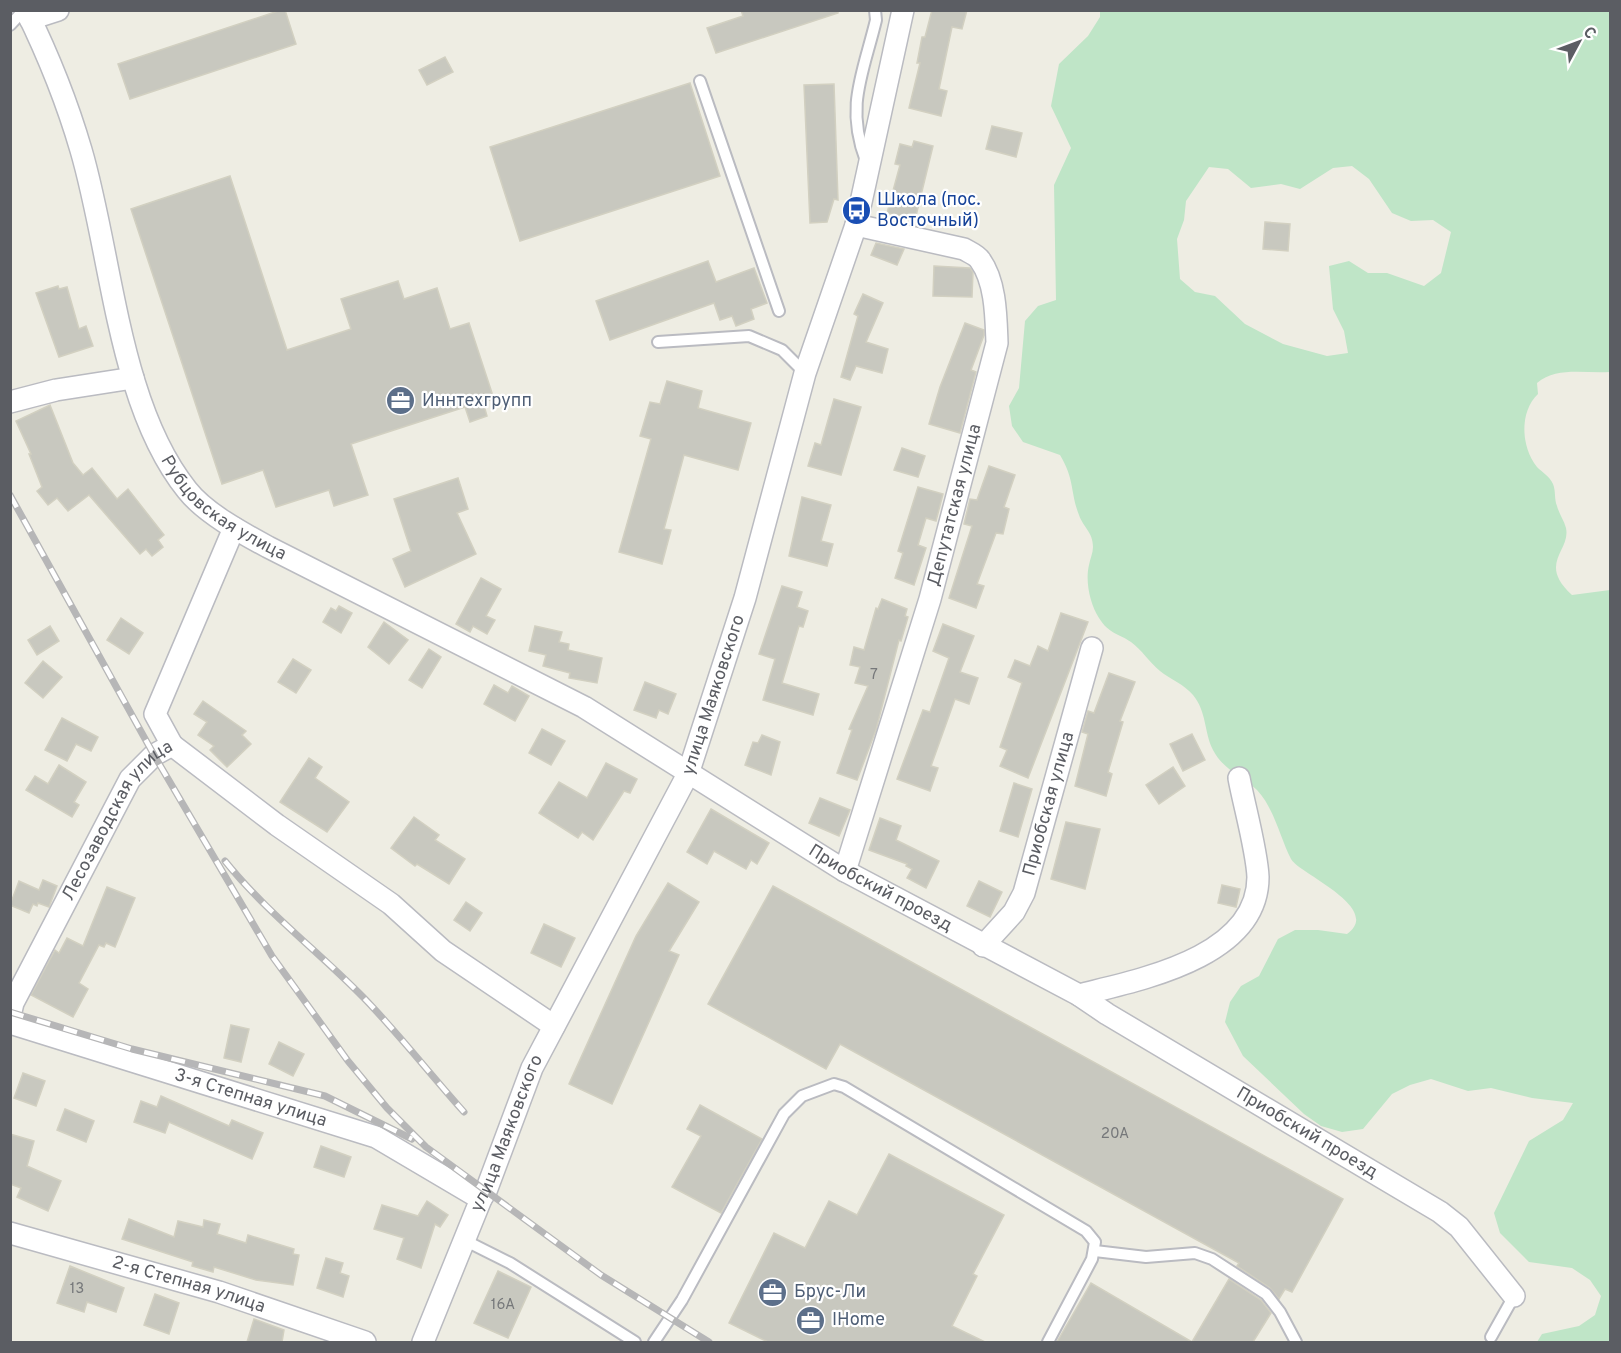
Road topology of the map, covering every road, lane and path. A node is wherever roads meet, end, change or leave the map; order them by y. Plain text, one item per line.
1 (58, 10) edge
2 (875, 10) edge
3 (903, 10) edge
4 (23, 16) edge
5 (700, 81) dead end
6 (868, 167) junction
7 (856, 225) junction
8 (779, 311) dead end
9 (658, 342) dead end
10 (805, 373) junction
11 (133, 378) junction
12 (10, 402) edge
13 (234, 528) junction
14 (1092, 648) dead end
15 (172, 745) junction
16 (688, 774) junction
17 (1239, 778) dead end
18 (844, 871) junction
19 (983, 946) junction
20 (1079, 994) junction
21 (11, 1011) edge
22 (554, 1026) junction
23 (481, 1198) junction
24 (10, 1233) edge
25 (464, 1240) junction
26 (1095, 1251) junction
27 (1514, 1296) joint
28 (1491, 1337) dead end
29 (365, 1342) edge
30 (423, 1342) edge
31 (635, 1342) edge
32 (654, 1342) edge
33 (1048, 1342) edge
34 (1296, 1342) edge

1 - 4 street, Рубцовская улица
2 - 6 lane
3 - 6 street, улица Маяковского
4 - 11 street, Рубцовская улица
5 - 8 lane
6 - 7 street, улица Маяковского
7 - 10 street, улица Маяковского
7 - 18 street, Депутатская улица
9 - 10 lane
10 - 16 street, улица Маяковского
11 - 12 street
11 - 13 street, Рубцовская улица
13 - 15 street, Лесозаводская улица
13 - 16 street, Рубцовская улица
14 - 19 street, Приобская улица
15 - 21 street, Лесозаводская улица
15 - 22 street
16 - 18 street, Приобский проезд
16 - 22 street, улица Маяковского
17 - 20 street
18 - 19 street, Приобский проезд
19 - 20 street, Приобский проезд
20 - 27 street, Приобский проезд
21 - 23 street, 3-я Степная улица
22 - 23 street, улица Маяковского
23 - 25 street, улица Маяковского
24 - 29 street, 2-я Степная улица
25 - 30 street, улица Маяковского
25 - 31 lane
26 - 32 lane
26 - 33 lane
26 - 34 lane
27 - 28 lane

